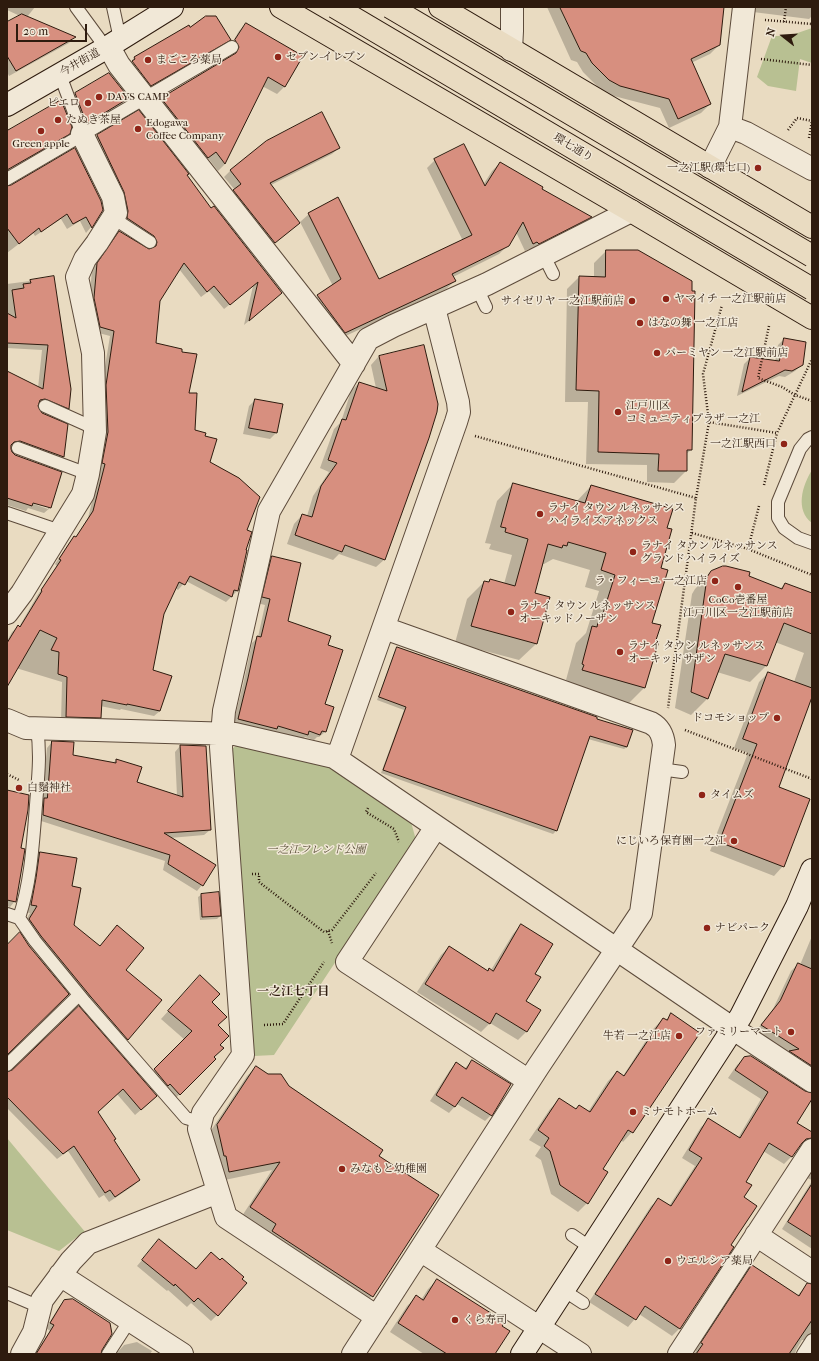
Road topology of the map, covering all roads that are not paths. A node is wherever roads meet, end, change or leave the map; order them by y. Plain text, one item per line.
1 (76, 7) edge
2 (113, 7) edge
3 (172, 7) edge
4 (281, 7) edge
5 (334, 7) edge
6 (390, 7) edge
7 (440, 7) edge
8 (512, 7) edge
9 (752, 13) edge
10 (112, 45) junction
11 (232, 46) dead end
12 (511, 50) junction
13 (60, 75) junction
14 (146, 98) junction
15 (7, 105) edge
16 (730, 127) junction
17 (82, 134) junction
18 (710, 167) junction
19 (812, 169) edge
20 (7, 179) edge
21 (631, 211) junction
22 (113, 218) junction
23 (812, 227) edge
24 (150, 242) dead end
25 (812, 256) edge
26 (812, 289) edge
27 (434, 308) junction
28 (812, 318) edge
29 (354, 364) junction
30 (45, 406) dead end
31 (94, 428) junction
32 (812, 437) edge
33 (18, 448) dead end
34 (88, 474) junction
35 (7, 513) edge
36 (60, 532) junction
37 (812, 543) edge
38 (7, 613) edge
39 (384, 628) junction
40 (7, 720) edge
41 (37, 728) junction
42 (222, 734) junction
43 (338, 759) junction
44 (660, 769) junction
45 (682, 772) dead end
46 (436, 827) junction
47 (812, 870) edge
48 (7, 914) edge
49 (19, 918) junction
50 (616, 949) junction
51 (79, 995) junction
52 (732, 1028) junction
53 (7, 1065) edge
54 (529, 1081) junction
55 (812, 1081) edge
56 (200, 1122) junction
57 (812, 1150) edge
58 (218, 1192) junction
59 (572, 1235) dead end
60 (756, 1236) junction
61 (591, 1248) junction
62 (420, 1250) junction
63 (812, 1272) edge
64 (60, 1275) junction
65 (563, 1290) junction
66 (7, 1293) edge
67 (583, 1303) dead end
68 (40, 1307) junction
69 (377, 1317) junction
70 (130, 1320) junction
71 (539, 1328) junction
72 (812, 1340) edge
73 (353, 1348) edge
74 (22, 1354) edge
75 (108, 1354) edge
76 (182, 1354) edge
77 (522, 1354) edge
78 (580, 1354) edge
79 (679, 1354) edge
80 (803, 1354) edge

1 - 10 lane
2 - 10 lane
3 - 10 street, 今井街道
4 - 21 main road
5 - 26 main road, 環七通り, bridge
6 - 25 main road, bridge
7 - 12 main road
8 - 12 street
9 - 16 street
10 - 13 street, 今井街道
10 - 14 street
11 - 14 lane
12 - 18 main road
13 - 15 street, 今井街道
13 - 17 lane
14 - 17 lane
14 - 29 street
16 - 18 street
16 - 19 street
17 - 20 lane
17 - 22 street
18 - 23 main road
21 - 27 street
21 - 28 main road
22 - 24 lane
22 - 31 street
27 - 29 street
27 - 39 street
29 - 42 street
30 - 31 lane
31 - 34 street
32 - 37 lane
33 - 34 lane
34 - 36 street
35 - 36 lane
36 - 38 street
39 - 43 street
39 - 44 street
40 - 41 street
41 - 42 street
41 - 49 lane
42 - 43 street
42 - 56 street
43 - 46 street
44 - 45 lane
44 - 50 street
46 - 50 street
46 - 54 street
47 - 52 street
48 - 49 lane
49 - 51 lane
50 - 52 street
50 - 54 street
51 - 53 lane
51 - 56 lane
52 - 55 street
52 - 61 street
54 - 62 street
56 - 58 street
57 - 60 street
58 - 64 street
58 - 69 street
59 - 61 lane
60 - 63 street
60 - 79 street
61 - 65 street
62 - 69 street
62 - 71 street
64 - 68 street
64 - 70 street
65 - 67 lane
65 - 71 street
66 - 68 lane
68 - 74 street
69 - 73 street
70 - 75 lane
70 - 76 street
71 - 77 street
71 - 78 street
72 - 80 lane

